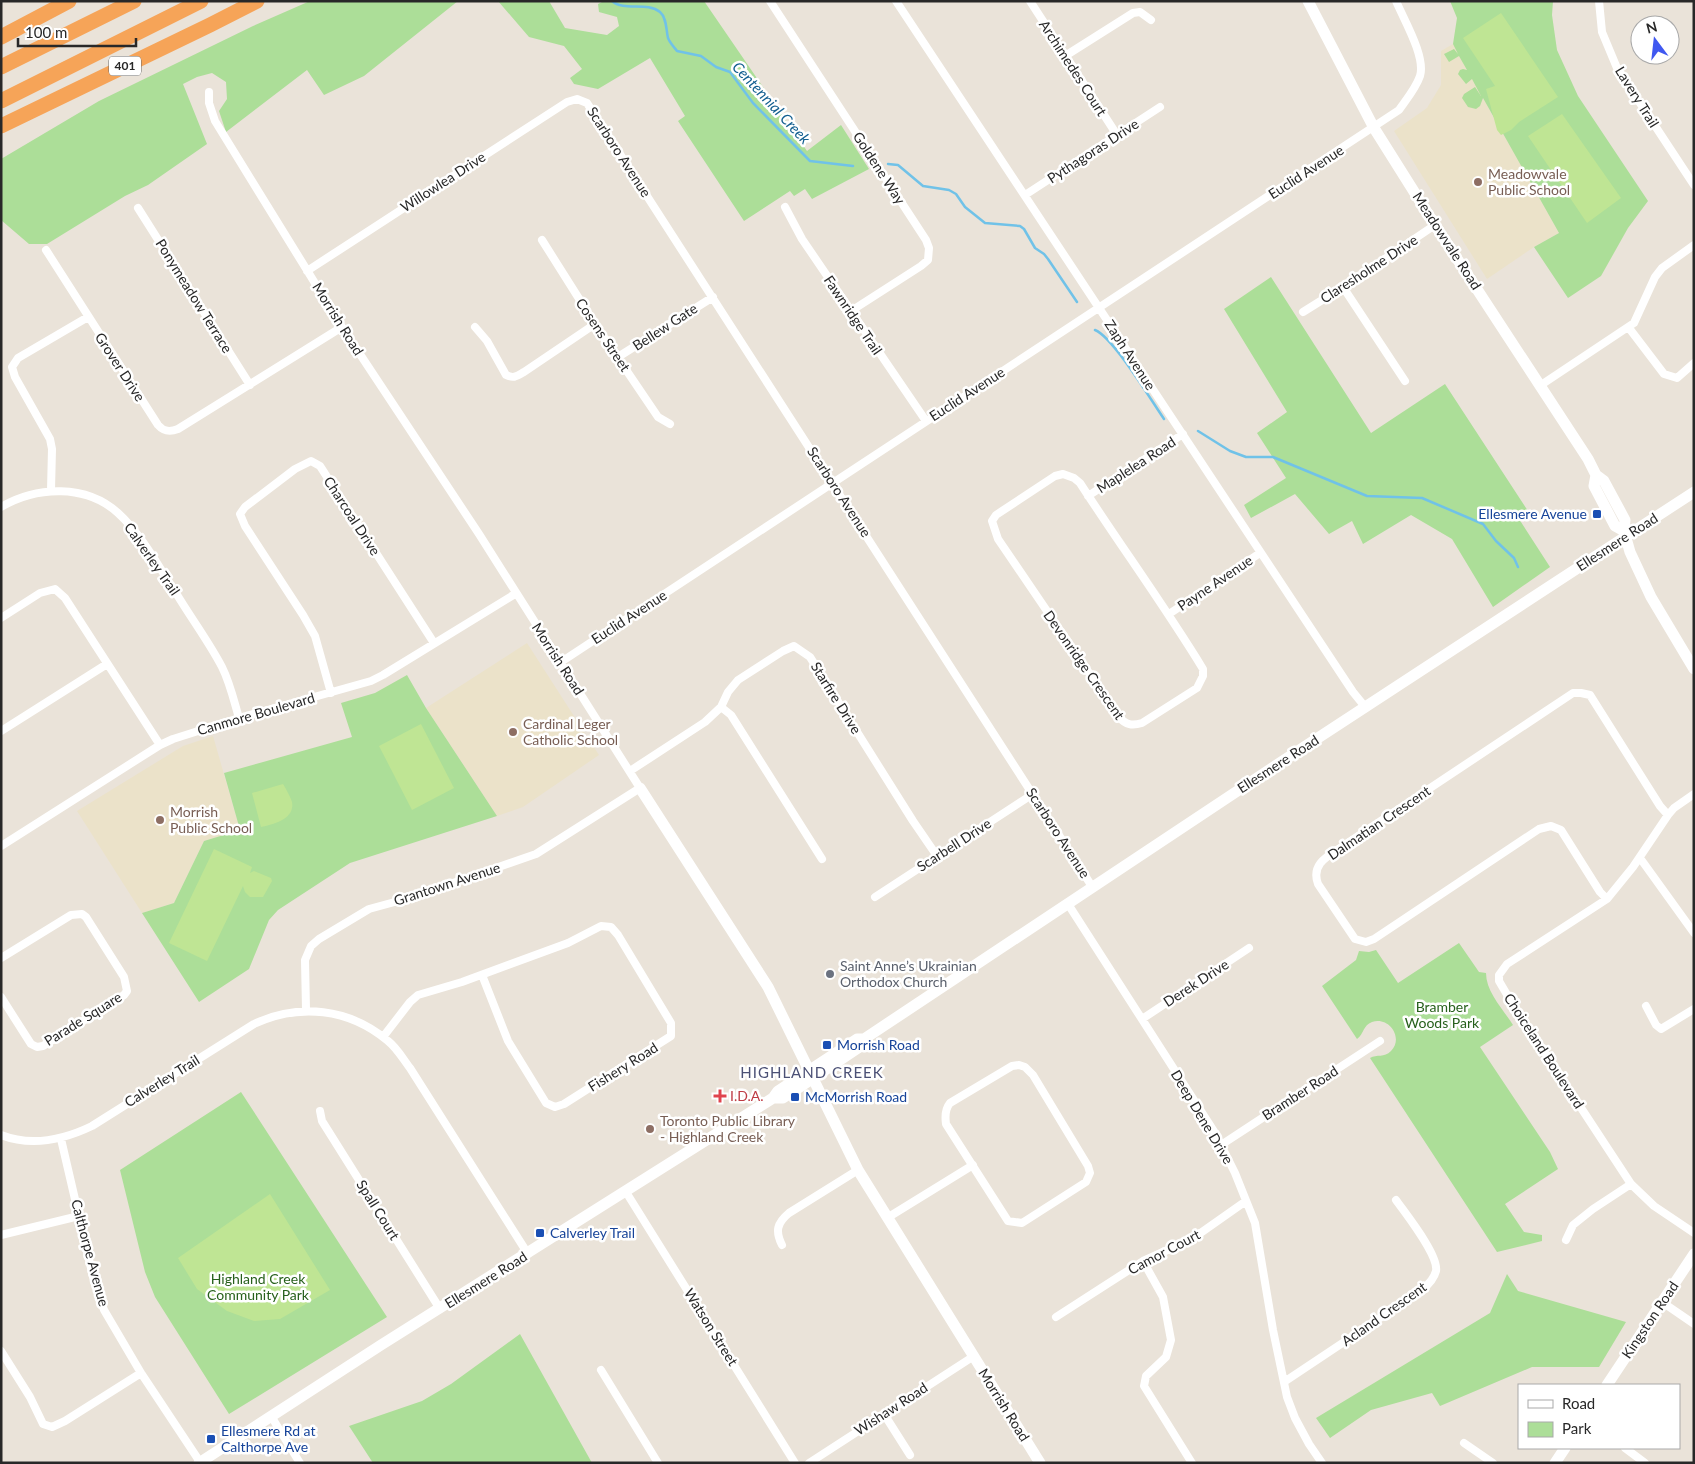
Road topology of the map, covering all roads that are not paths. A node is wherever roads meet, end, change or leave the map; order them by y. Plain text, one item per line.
1 (69, 1) edge
2 (134, 1) edge
3 (201, 1) edge
4 (257, 1) edge
5 (770, 1) edge
6 (896, 1) edge
7 (1030, 1) edge
8 (1308, 1) edge
9 (1396, 1) edge
10 (1599, 1) edge
11 (1151, 20) dead end
12 (1, 37) edge
13 (1065, 56) junction
14 (1, 67) edge
15 (209, 92) dead end
16 (582, 100) joint
17 (1, 101) edge
18 (1160, 107) dead end
19 (1, 126) edge
20 (1374, 128) junction
21 (1117, 135) junction
22 (1694, 185) edge
23 (1025, 195) junction
24 (785, 207) dead end
25 (138, 208) dead end
26 (1435, 225) junction
27 (542, 240) dead end
28 (1694, 245) edge
29 (46, 250) dead end
30 (307, 271) junction
31 (1343, 287) junction
32 (713, 297) junction
33 (1099, 308) junction
34 (850, 311) junction
35 (1303, 312) dead end
36 (88, 317) junction
37 (594, 324) junction
38 (342, 327) junction
39 (476, 327) dead end
40 (1629, 328) junction
41 (618, 357) junction
42 (1694, 363) edge
43 (1405, 381) dead end
44 (250, 385) junction
45 (1541, 385) junction
46 (926, 422) junction
47 (670, 424) dead end
48 (1183, 434) junction
49 (833, 483) junction
50 (51, 490) junction
51 (1694, 492) edge
52 (1088, 496) junction
53 (1, 506) edge
54 (1625, 533) junction
55 (1260, 553) junction
56 (515, 594) junction
57 (1169, 614) junction
58 (1, 618) edge
59 (434, 643) junction
60 (562, 662) junction
61 (107, 664) junction
62 (1694, 669) edge
63 (331, 693) junction
64 (721, 707) junction
65 (1366, 708) junction
66 (239, 718) junction
67 (1, 731) edge
68 (160, 745) junction
69 (630, 771) junction
70 (640, 788) junction
71 (1033, 794) junction
72 (1694, 794) edge
73 (1668, 816) junction
74 (1, 846) edge
75 (936, 856) junction
76 (1640, 858) junction
77 (822, 859) dead end
78 (1093, 888) junction
79 (875, 897) dead end
80 (1606, 898) junction
81 (1068, 904) junction
82 (1694, 933) edge
83 (1249, 948) dead end
84 (1, 958) edge
85 (482, 975) junction
86 (1, 997) edge
87 (1646, 1006) dead end
88 (1694, 1009) edge
89 (306, 1010) junction
90 (1142, 1019) junction
91 (383, 1037) junction
92 (1380, 1040) dead end
93 (811, 1075) junction
94 (320, 1111) dead end
95 (1, 1135) edge
96 (61, 1139) junction
97 (1221, 1145) junction
98 (972, 1165) junction
99 (858, 1170) junction
100 (1631, 1184) junction
101 (626, 1192) junction
102 (1396, 1200) dead end
103 (1246, 1201) junction
104 (79, 1216) junction
105 (887, 1218) junction
106 (1694, 1234) edge
107 (1, 1235) edge
108 (1566, 1240) dead end
109 (782, 1246) dead end
110 (528, 1254) junction
111 (1694, 1254) edge
112 (1143, 1261) junction
113 (1662, 1302) junction
114 (440, 1309) junction
115 (1056, 1317) dead end
116 (1694, 1324) edge
117 (1, 1351) edge
118 (974, 1356) junction
119 (601, 1370) dead end
120 (142, 1373) junction
121 (1284, 1382) junction
122 (1608, 1384) edge
123 (884, 1414) junction
124 (271, 1416) junction
125 (1464, 1443) dead end
126 (1564, 1449) edge
127 (1627, 1449) edge
128 (910, 1455) dead end
129 (199, 1462) edge
130 (300, 1463) edge
131 (658, 1463) edge
132 (795, 1463) edge
133 (809, 1463) edge
134 (1040, 1463) edge
135 (1192, 1463) edge
136 (1322, 1463) edge
137 (1493, 1463) edge
138 (1555, 1463) edge
139 (1645, 1463) edge

1 - 12 highway
2 - 14 highway
3 - 17 highway, 401
4 - 19 highway, 401
5 - 34 street, Goldene Way
6 - 23 street, Zaph Avenue
7 - 13 street, Archimedes Court
8 - 20 main road, Meadowvale Road
9 - 20 street
10 - 22 street, Lavery Trail
11 - 13 street
13 - 21 street, Archimedes Court
15 - 30 street, Morrish Road
16 - 30 street, Willowlea Drive
16 - 32 street, Scarboro Avenue
18 - 21 street, Pythagoras Drive
20 - 26 main road, Meadowvale Road
20 - 33 street, Euclid Avenue
21 - 23 street, Pythagoras Drive
23 - 33 street, Zaph Avenue
24 - 34 street, Fawnridge Trail
25 - 44 street, Ponymeadow Terrace
26 - 31 street, Claresholme Drive
26 - 45 main road, Meadowvale Road
27 - 37 street, Cosens Street
28 - 40 street
29 - 36 street
30 - 38 street, Morrish Road
31 - 35 street, Claresholme Drive
31 - 43 street
32 - 41 street, Bellew Gate
32 - 49 street, Scarboro Avenue
33 - 46 street, Euclid Avenue
33 - 48 street, Zaph Avenue
34 - 46 street, Fawnridge Trail
36 - 44 street, Grover Drive
36 - 50 street, Grover Drive
37 - 39 street
37 - 41 street, Cosens Street
38 - 44 street, Grover Drive
38 - 56 street, Morrish Road
40 - 42 street
40 - 45 street
41 - 47 street, Cosens Street
45 - 54 main road, Meadowvale Road
46 - 49 street, Euclid Avenue
48 - 52 street, Maplelea Road
48 - 55 street, Zaph Avenue
49 - 60 street, Euclid Avenue
49 - 71 street, Scarboro Avenue
50 - 53 street, Calverley Trail
50 - 66 street, Calverley Trail
51 - 54 main road, Ellesmere Road
52 - 57 street, Devonridge Crescent
52 - 57 street, Devonridge Crescent
54 - 62 main road, Meadowvale Road
54 - 65 main road, Ellesmere Road
55 - 57 street, Payne Avenue
55 - 65 street, Zaph Avenue
56 - 59 street, Canmore Boulevard
56 - 60 street, Morrish Road
58 - 61 street
59 - 63 street, Canmore Boulevard
59 - 63 street, Charcoal Drive
60 - 69 street, Morrish Road
61 - 67 street
61 - 68 street
63 - 66 street, Canmore Boulevard
64 - 69 street, Starfire Drive
64 - 75 street, Starfire Drive
64 - 77 street
65 - 78 main road, Ellesmere Road
66 - 68 street, Canmore Boulevard
68 - 74 street, Canmore Boulevard
69 - 70 street, Morrish Road
70 - 89 street, Grantown Avenue
70 - 93 main road, Morrish Road
71 - 75 street, Scarbell Drive
71 - 78 street, Scarboro Avenue
72 - 73 street, Choiceland Boulevard
73 - 76 street, Choiceland Boulevard
73 - 80 street, Dalmatian Crescent
75 - 79 street, Scarbell Drive
76 - 80 street, Choiceland Boulevard
76 - 82 street
78 - 81 main road, Ellesmere Road
80 - 100 street, Choiceland Boulevard
81 - 90 street, Deep Dene Drive
81 - 93 main road, Ellesmere Road
83 - 90 street, Derek Drive
84 - 86 street, Parade Square
85 - 85 street, Fishery Road
85 - 91 street, Fishery Road
87 - 88 street
89 - 91 street, Calverley Trail
89 - 96 street, Calverley Trail
90 - 97 street, Deep Dene Drive
91 - 110 street, Calverley Trail
92 - 97 street, Bramber Road
93 - 99 main road, Morrish Road
93 - 101 main road, Ellesmere Road
94 - 114 street, Spall Court
95 - 96 street, Calverley Trail
96 - 104 street, Calthorpe Avenue
97 - 103 street, Deep Dene Drive
98 - 98 street
98 - 105 street
99 - 105 main road, Morrish Road
99 - 109 street
100 - 106 street, Choiceland Boulevard
100 - 108 street
101 - 110 main road, Ellesmere Road
101 - 132 street, Watson Street
102 - 121 street, Acland Crescent
103 - 112 street, Camor Court
103 - 121 street, Deep Dene Drive
104 - 107 street
104 - 120 street, Calthorpe Avenue
105 - 118 main road, Morrish Road
110 - 114 main road, Ellesmere Road
111 - 113 main road, Kingston Road
112 - 115 street, Camor Court
112 - 135 street
113 - 116 street
113 - 122 main road, Kingston Road
114 - 124 main road, Ellesmere Road
117 - 120 street
118 - 123 street, Wishaw Road
118 - 134 main road, Morrish Road
119 - 131 street
120 - 129 street, Calthorpe Avenue
121 - 136 street, Deep Dene Drive
123 - 128 street
123 - 133 street, Wishaw Road
124 - 129 main road, Ellesmere Road
124 - 130 street
125 - 137 street
126 - 138 main road
127 - 139 street

